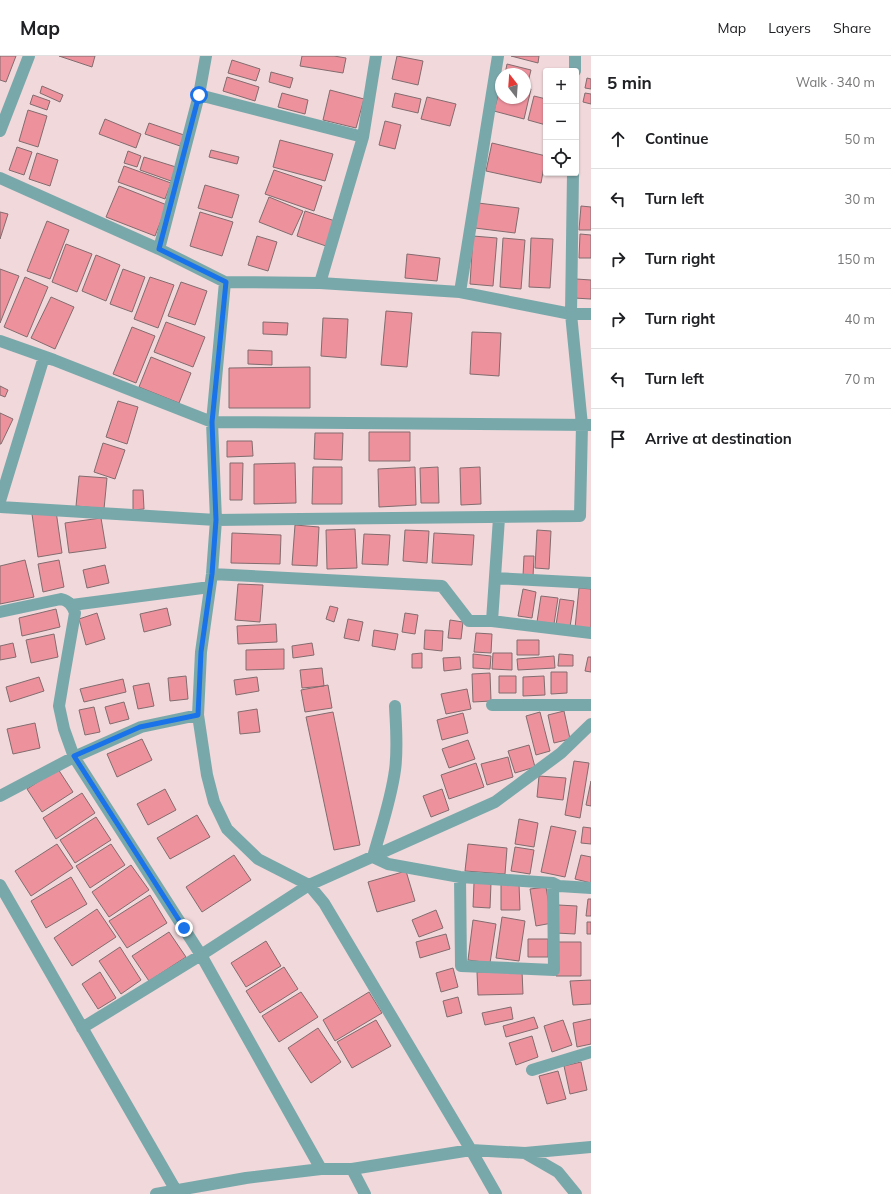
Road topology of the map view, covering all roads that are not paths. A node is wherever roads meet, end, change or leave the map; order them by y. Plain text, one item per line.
1 (29, 56) edge
2 (206, 56) edge
3 (376, 56) edge
4 (498, 56) edge
5 (575, 56) edge
6 (575, 68) edge
7 (199, 95) junction
8 (0, 131) edge
9 (363, 137) junction
10 (573, 176) edge
11 (0, 178) edge
12 (159, 249) junction
13 (226, 282) junction
14 (320, 283) junction
15 (460, 292) junction
16 (571, 314) junction
17 (591, 314) edge
18 (0, 341) edge
19 (44, 357) junction
20 (212, 422) junction
21 (587, 425) edge
22 (0, 501) edge
23 (0, 507) edge
24 (586, 516) edge
25 (499, 518) junction
26 (216, 520) junction
27 (212, 574) junction
28 (495, 578) junction
29 (591, 583) edge
30 (210, 587) junction
31 (72, 605) junction
32 (0, 612) edge
33 (492, 621) junction
34 (591, 633) edge
35 (492, 705) dead end
36 (591, 705) edge
37 (395, 706) dead end
38 (198, 715) junction
39 (591, 724) edge
40 (74, 756) junction
41 (0, 796) edge
42 (373, 857) junction
43 (460, 877) junction
44 (553, 883) junction
45 (309, 884) junction
46 (0, 885) edge
47 (591, 888) edge
48 (201, 955) junction
49 (82, 1028) junction
50 (591, 1052) edge
51 (532, 1070) dead end
52 (591, 1147) edge
53 (472, 1150) junction
54 (525, 1153) junction
55 (321, 1169) junction
56 (352, 1169) junction
57 (176, 1192) edge
58 (156, 1194) edge
59 (365, 1194) edge
60 (496, 1194) edge
61 (576, 1194) edge

1 - 8 street
2 - 7 street
3 - 9 street
4 - 15 street
5 - 6 street
7 - 9 street
7 - 12 street
9 - 14 street
10 - 16 street
11 - 12 street
12 - 13 street
13 - 14 street
13 - 20 street
14 - 15 street
15 - 16 street
16 - 17 street
16 - 21 street
18 - 19 street
19 - 20 street
19 - 22 street
20 - 21 street
20 - 26 street
21 - 24 street
23 - 26 street
24 - 25 street
25 - 26 street
25 - 28 street
26 - 27 street
27 - 30 street
27 - 33 street
28 - 29 street
28 - 33 street
30 - 31 street
30 - 38 street
31 - 32 street
31 - 40 street
33 - 34 street
35 - 36 street
37 - 42 street
38 - 40 street
38 - 45 street
39 - 42 street
40 - 41 street
40 - 48 street
42 - 43 street
42 - 45 street
43 - 44 street
43 - 44 street
44 - 47 street
45 - 48 street
45 - 53 street
46 - 49 street
48 - 49 street
48 - 55 street
49 - 57 street
50 - 51 street
52 - 54 street
53 - 54 street
53 - 56 street
53 - 60 street
54 - 61 street
55 - 56 street
55 - 57 street
56 - 59 street
57 - 58 street

